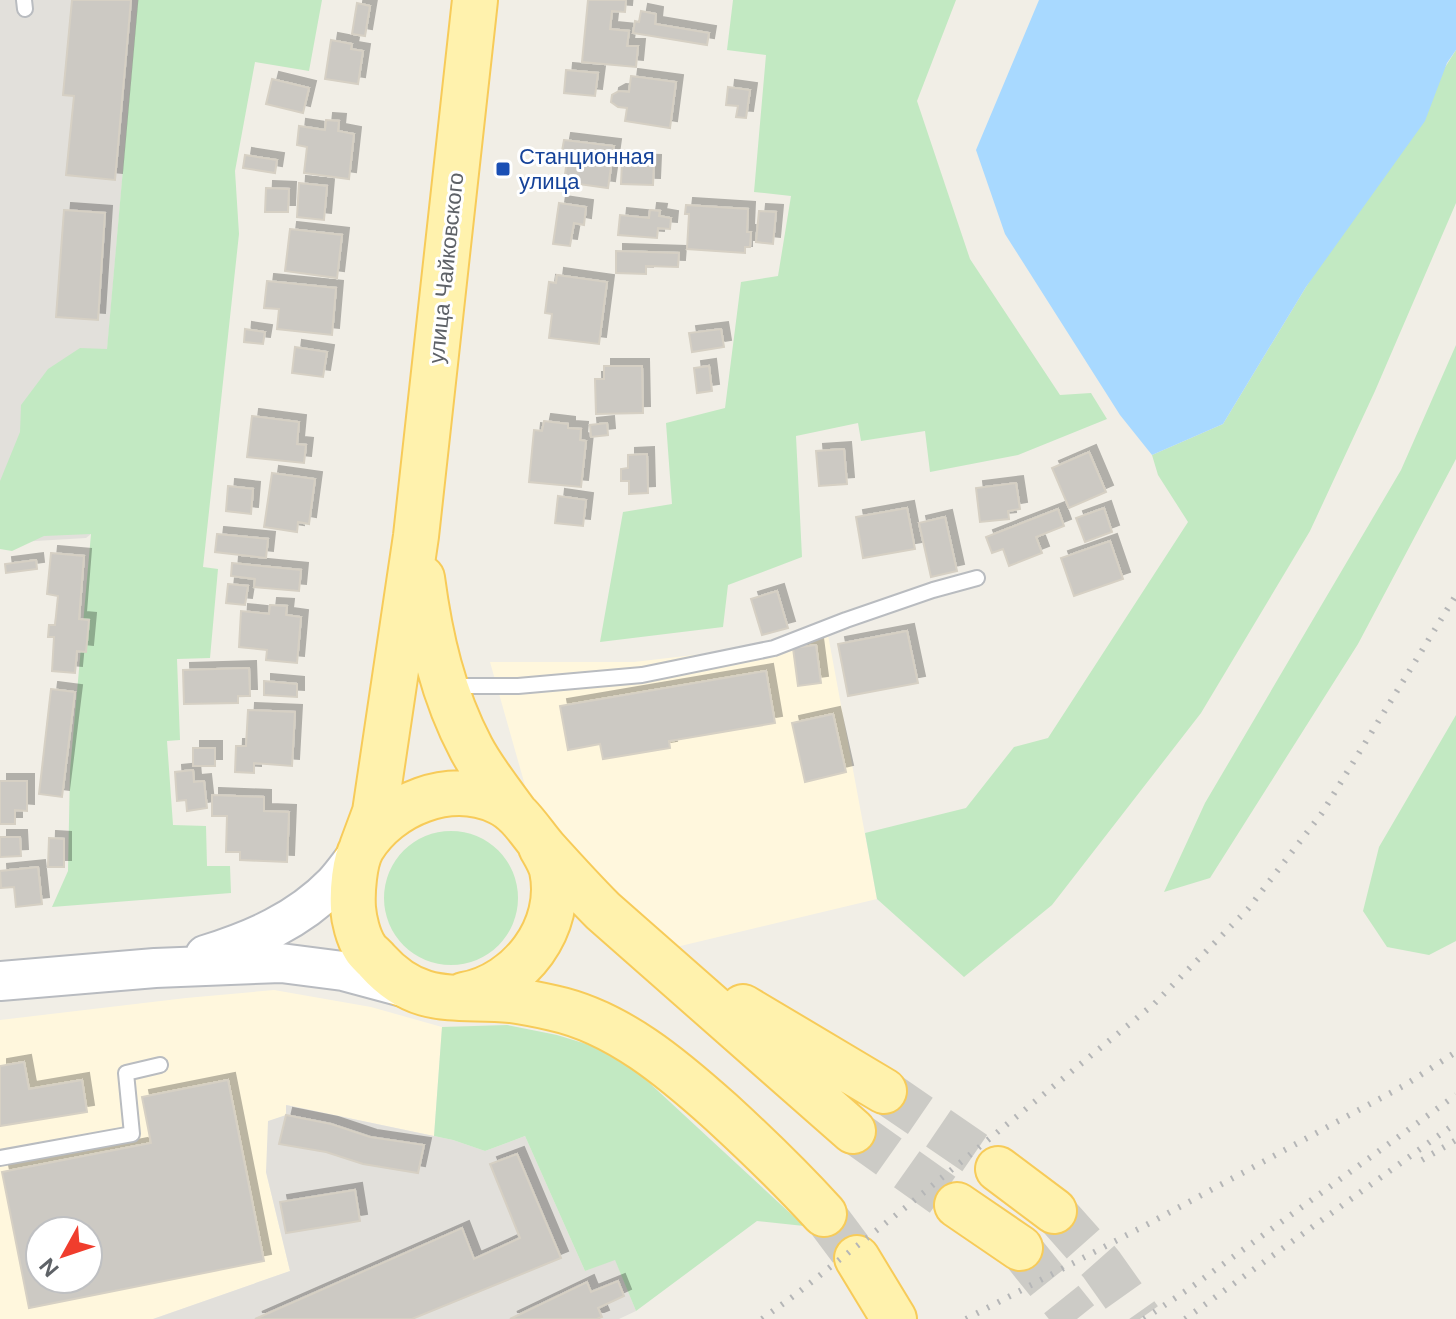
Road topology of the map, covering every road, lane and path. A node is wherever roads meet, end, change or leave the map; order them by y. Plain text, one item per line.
1 (475, 0) edge
2 (416, 536) junction
3 (977, 578) dead end
4 (444, 686) junction
5 (527, 828) junction
6 (361, 850) junction
7 (652, 953) junction
8 (155, 968) junction
9 (1, 975) edge
10 (429, 994) junction
11 (160, 1065) dead end
12 (884, 1091) tunnel mouth
13 (853, 1131) tunnel mouth
14 (0, 1158) edge
15 (998, 1169) tunnel mouth
16 (957, 1205) tunnel mouth
17 (1054, 1211) tunnel mouth
18 (824, 1214) tunnel mouth
19 (1020, 1248) tunnel mouth
20 (857, 1258) tunnel mouth
21 (894, 1319) edge

1 - 2 main road, улица Чайковского
2 - 4 main road, улица Чайковского
2 - 6 main road, улица Чайковского
3 - 4 lane
4 - 5 main road, улица Чайковского
5 - 6 main road
5 - 7 main road
5 - 10 main road
6 - 8 main road
6 - 10 main road
7 - 12 main road
7 - 13 main road
8 - 9 main road
8 - 10 main road
10 - 18 main road
11 - 14 lane
15 - 17 main road
16 - 19 main road
20 - 21 main road

